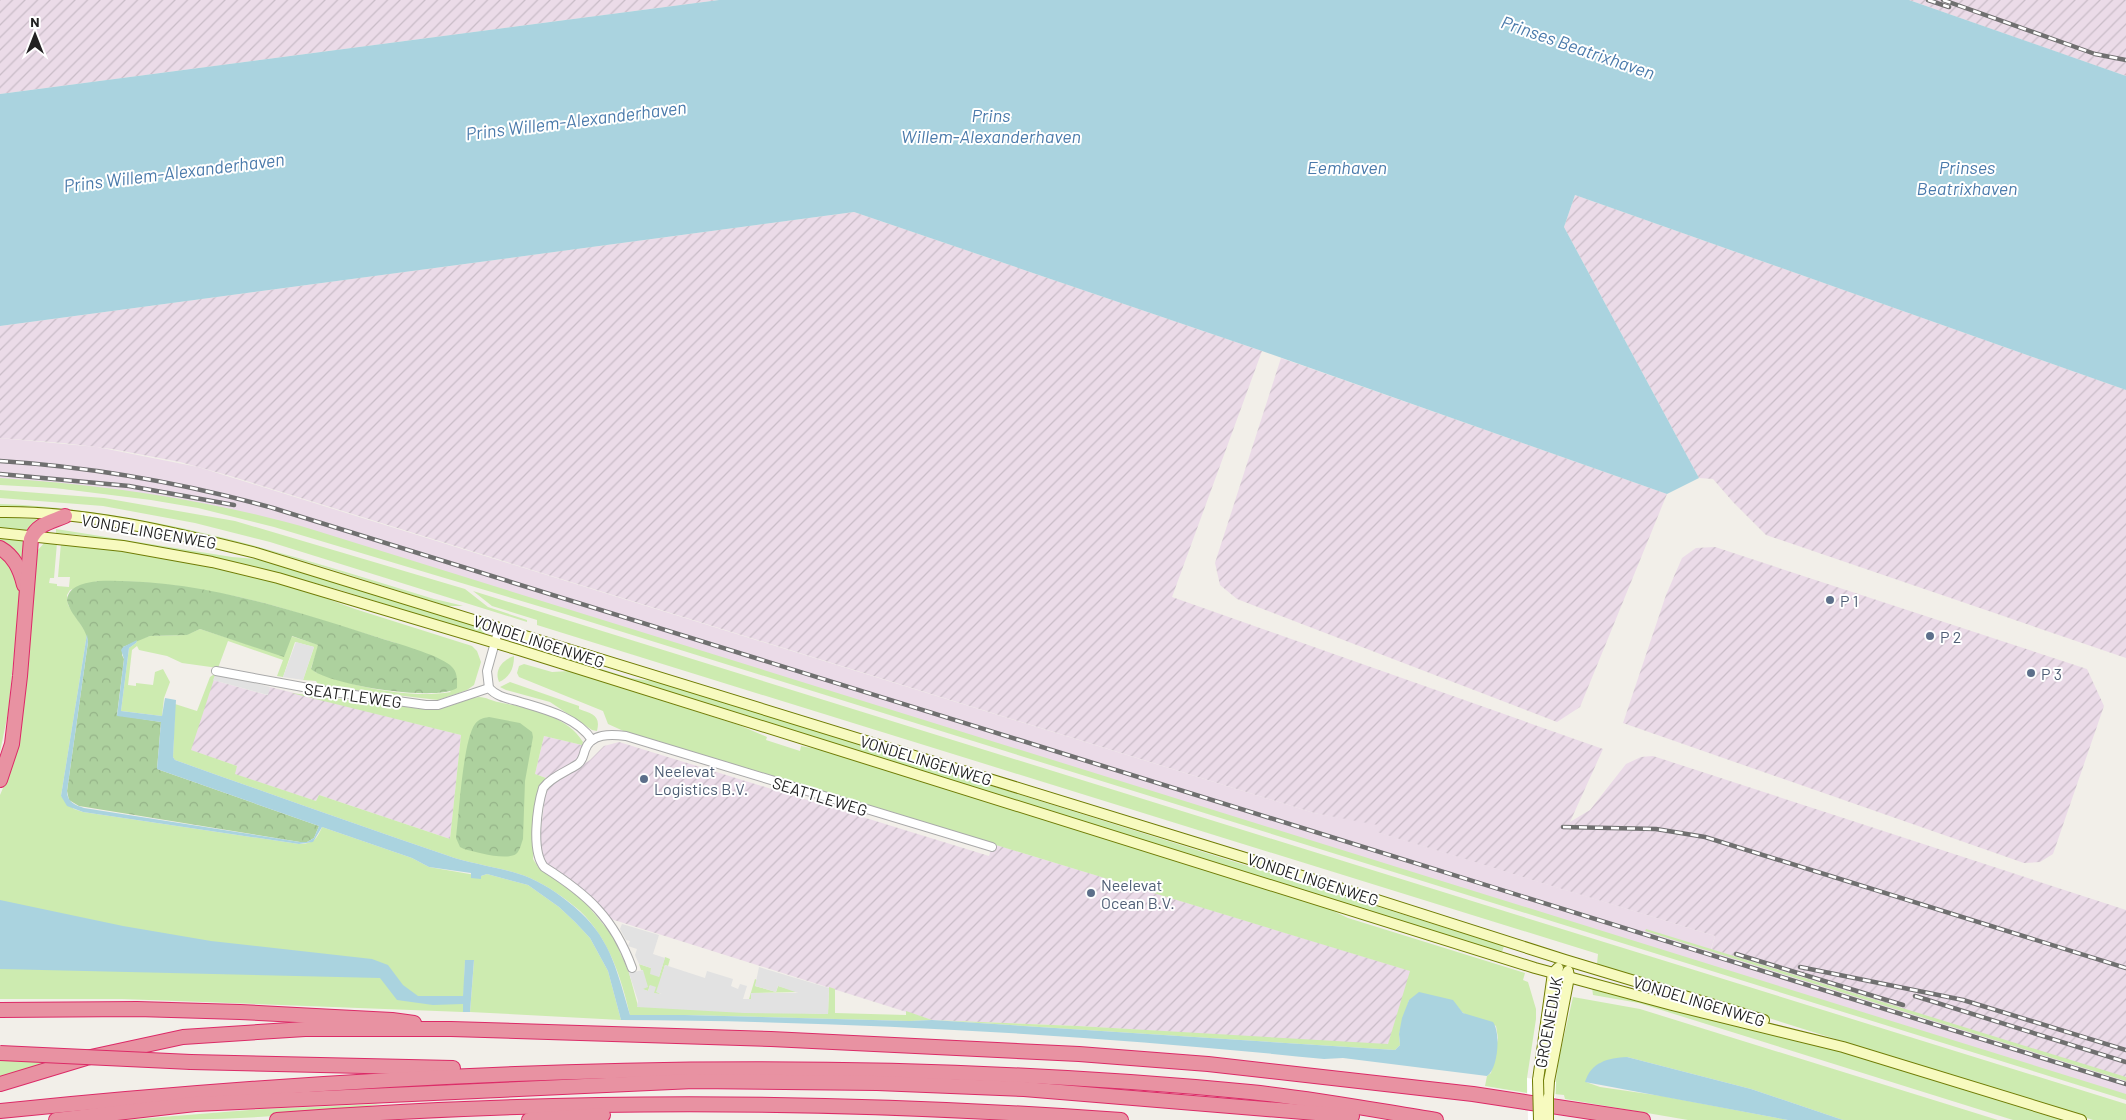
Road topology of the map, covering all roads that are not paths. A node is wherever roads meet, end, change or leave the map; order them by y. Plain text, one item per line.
1 (0, 512) edge
2 (65, 516) junction
3 (0, 533) edge
4 (32, 536) junction
5 (0, 548) edge
6 (26, 593) junction
7 (499, 628) junction
8 (495, 643) junction
9 (216, 671) dead end
10 (489, 688) junction
11 (592, 740) junction
12 (0, 780) edge
13 (992, 847) dead end
14 (1565, 960) junction
15 (632, 968) dead end
16 (1553, 973) junction
17 (1569, 977) junction
18 (1588, 982) junction
19 (1565, 999) junction
20 (0, 1010) edge
21 (460, 1030) junction
22 (1843, 1047) junction
23 (0, 1052) edge
24 (522, 1072) junction
25 (0, 1084) edge
26 (756, 1105) junction
27 (0, 1111) edge
28 (56, 1120) edge
29 (277, 1120) edge
30 (529, 1120) edge
31 (1121, 1120) edge
32 (1399, 1120) edge
33 (1436, 1120) edge
34 (1539, 1120) edge
35 (1548, 1120) edge
36 (1643, 1120) edge
37 (2080, 1120) edge

1 - 2 main road, VONDELINGENWEG
2 - 4 highway
2 - 7 main road, VONDELINGENWEG
3 - 4 main road, VONDELINGENWEG
4 - 6 highway
4 - 8 main road, VONDELINGENWEG
5 - 6 highway
6 - 12 highway
7 - 8 street
7 - 14 main road, VONDELINGENWEG
8 - 10 street
8 - 16 main road, VONDELINGENWEG
9 - 10 street, SEATTLEWEG
10 - 11 street
11 - 13 street, SEATTLEWEG
11 - 15 street
14 - 16 main road, GROENEDIJK
14 - 17 main road, GROENEDIJK
14 - 22 main road, VONDELINGENWEG
16 - 17 main road, VONDELINGENWEG
16 - 34 main road, GROENEDIJK, bridge
17 - 18 main road, VONDELINGENWEG
17 - 19 main road, GROENEDIJK
18 - 19 main road
18 - 22 main road, VONDELINGENWEG
19 - 35 main road, GROENEDIJK, bridge
20 - 21 highway
21 - 25 highway
21 - 36 highway
22 - 37 main road, VONDELINGENWEG
23 - 24 highway, bridge
24 - 27 highway
24 - 33 highway
26 - 29 highway
26 - 30 highway
26 - 31 highway
28 - 32 highway

